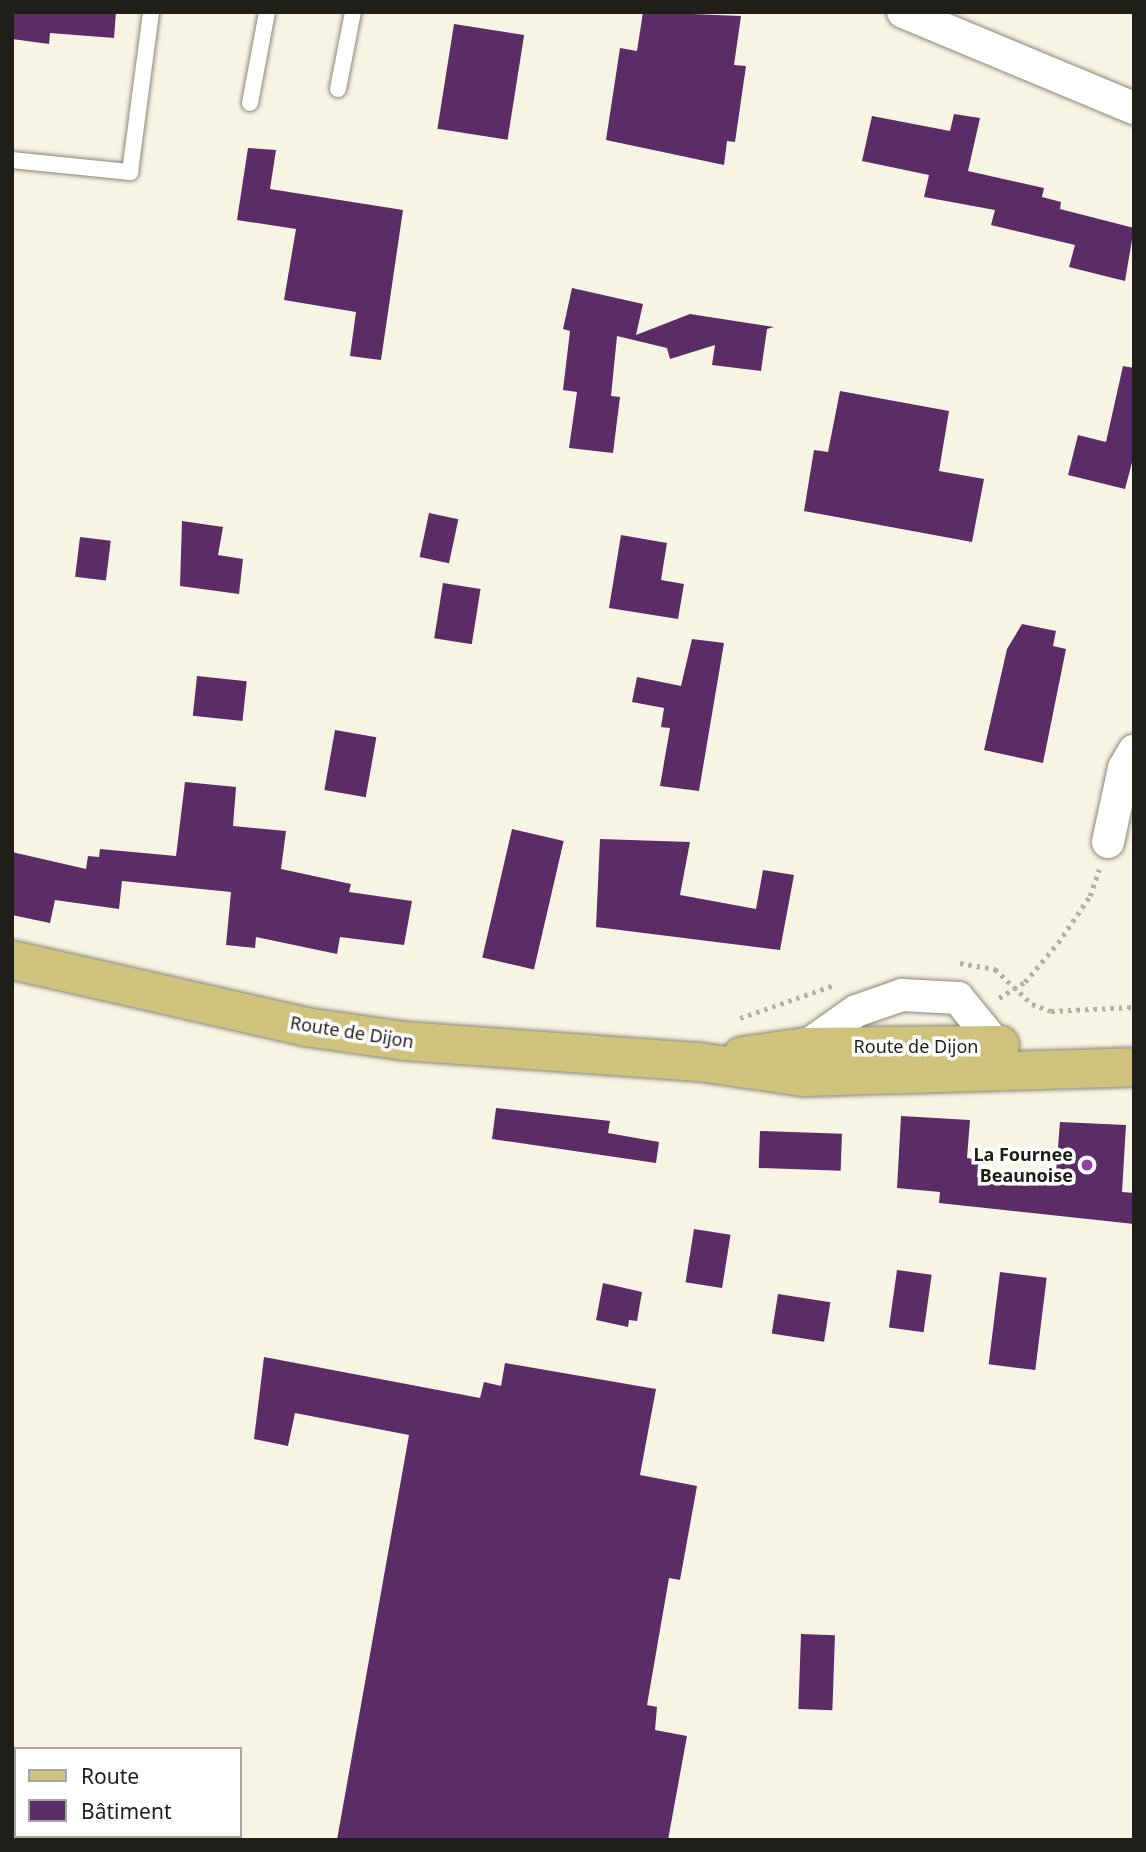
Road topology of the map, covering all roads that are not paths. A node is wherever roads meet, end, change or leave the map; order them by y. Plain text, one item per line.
1 (151, 12) edge
2 (267, 12) edge
3 (353, 12) edge
4 (903, 12) edge
5 (338, 89) dead end
6 (250, 103) dead end
7 (1134, 108) edge
8 (12, 160) edge
9 (1134, 751) edge
10 (1108, 842) road end
11 (12, 960) edge
12 (1134, 1040) edge
13 (997, 1046) junction
14 (805, 1047) junction
15 (699, 1062) junction
16 (1134, 1067) edge

1 - 8 lane
2 - 6 lane
3 - 5 lane
4 - 7 street
9 - 10 street
11 - 15 main road, Route de Dijon
12 - 13 main road, Route de Dijon
13 - 14 main road, Route de Dijon
13 - 14 street
14 - 15 main road, Route de Dijon
15 - 16 main road, Route de Dijon

